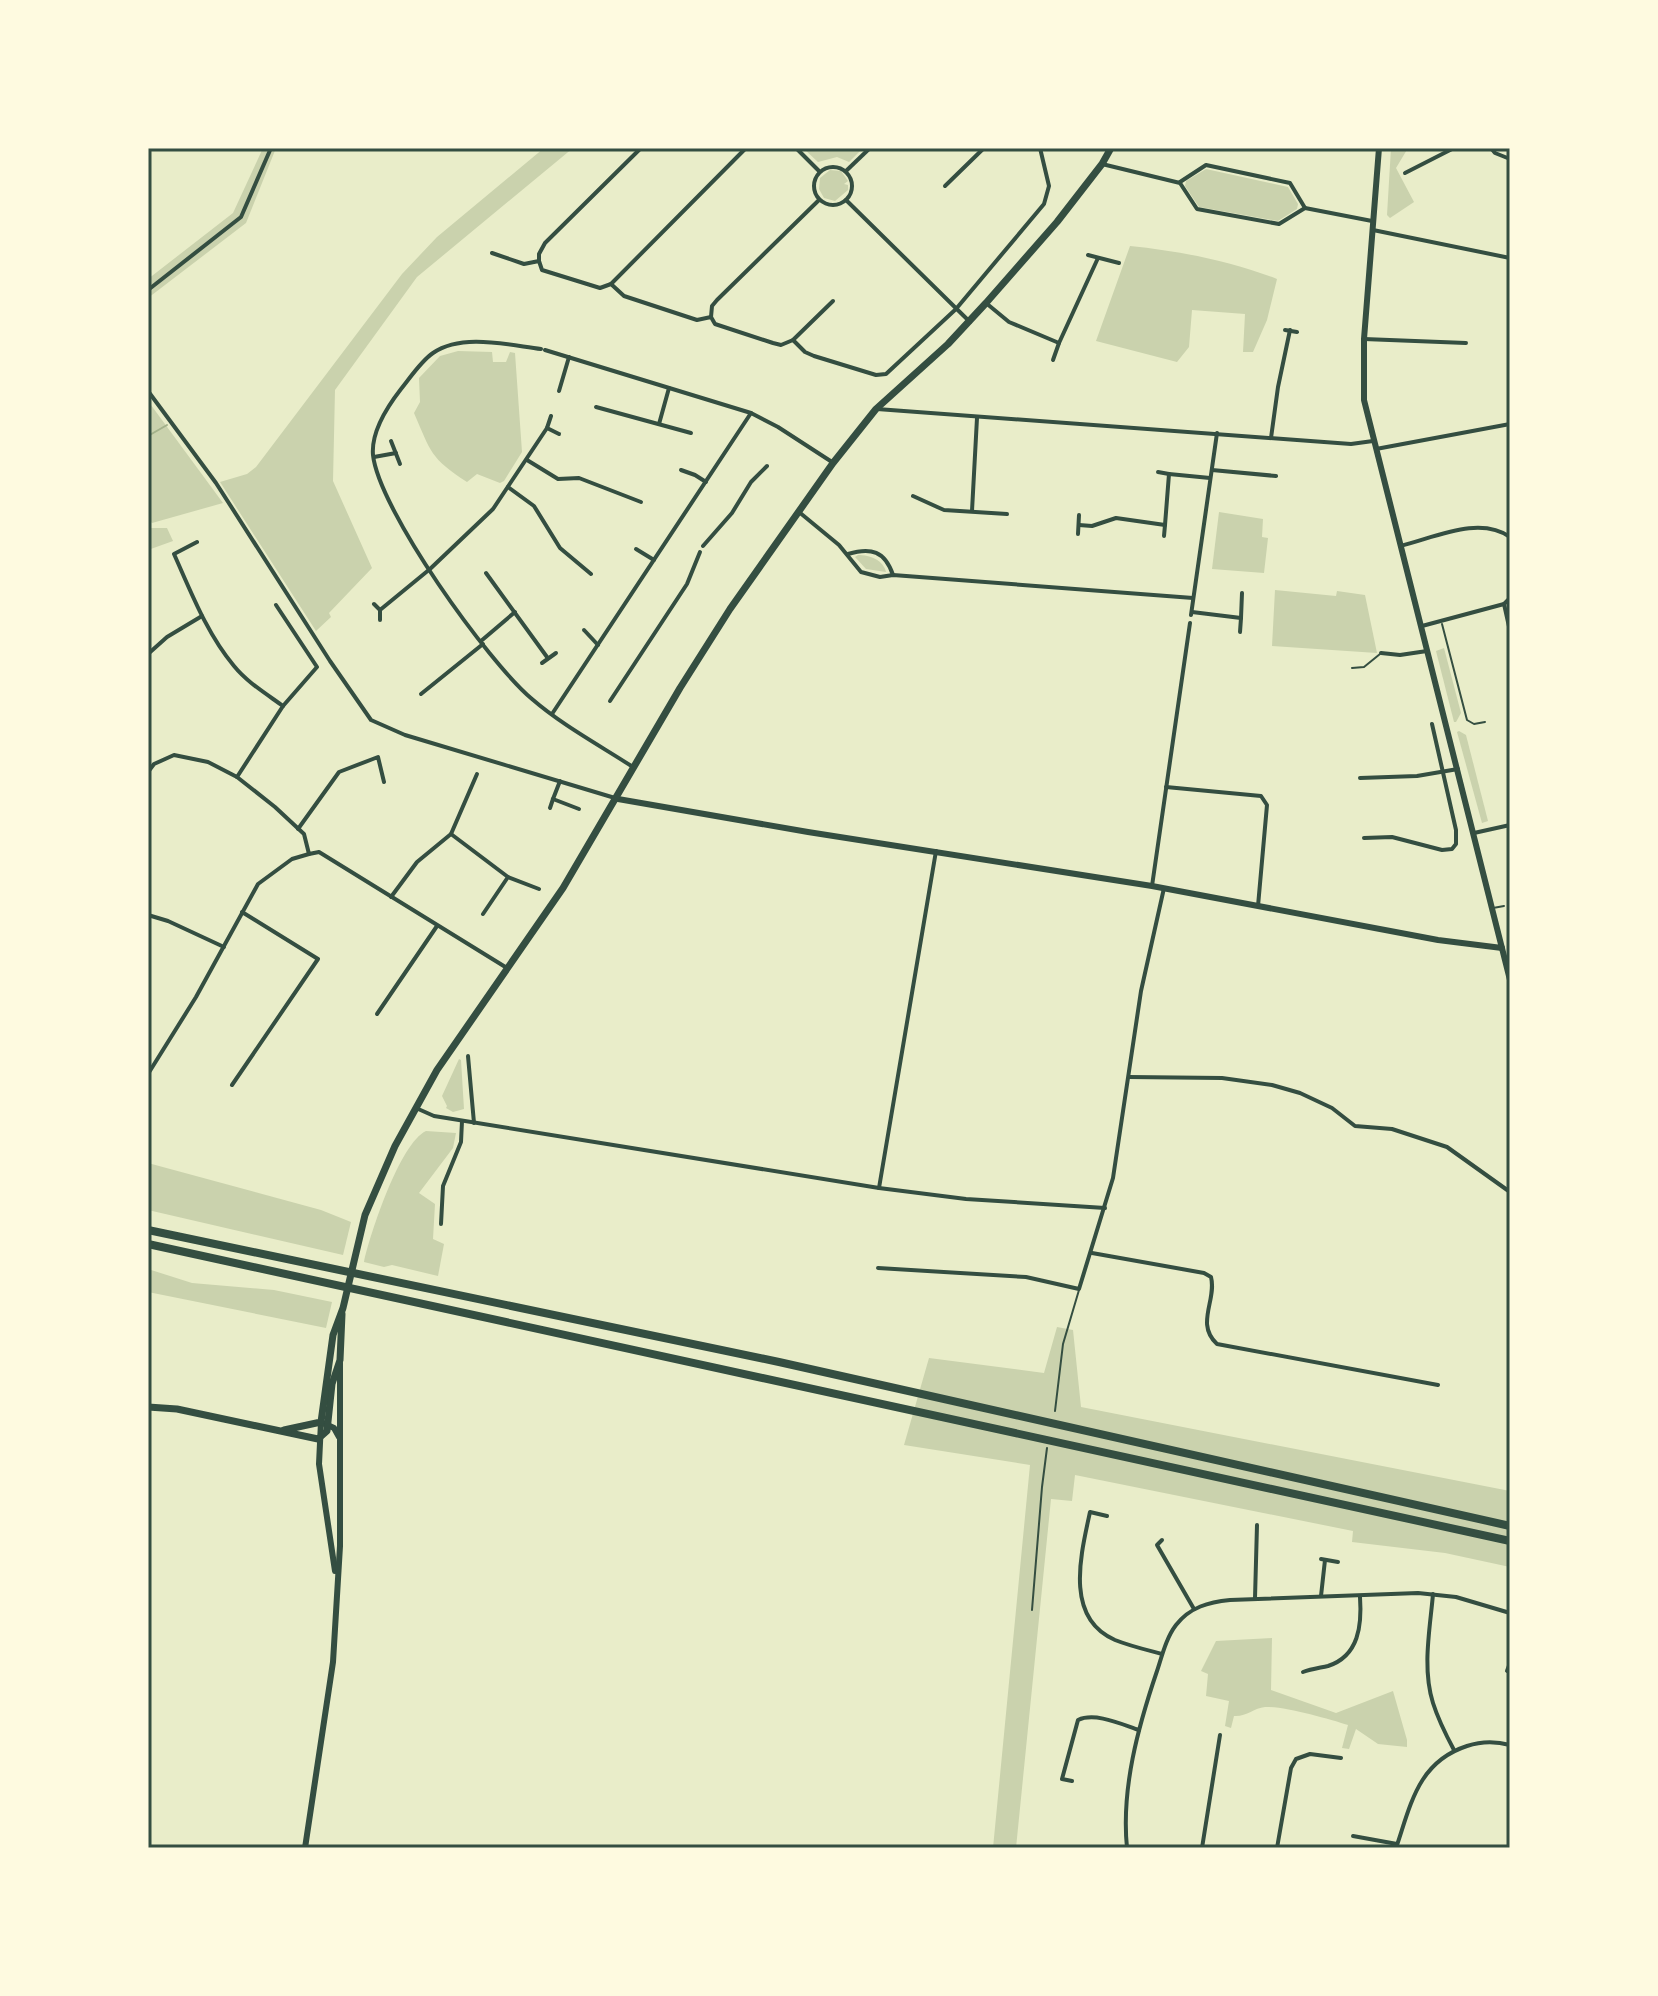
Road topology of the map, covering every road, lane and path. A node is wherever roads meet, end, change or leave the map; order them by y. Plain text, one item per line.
1 (271, 148) edge
2 (641, 148) edge
3 (746, 148) edge
4 (796, 148) edge
5 (870, 148) edge
6 (984, 148) edge
7 (1111, 148) edge
8 (1379, 148) edge
9 (1454, 148) edge
10 (1491, 148) edge
11 (1041, 150) edge
12 (1510, 159) edge
13 (1102, 164) junction
14 (819, 171) junction
15 (846, 171) junction
16 (1405, 173) dead end
17 (1180, 183) junction
18 (945, 186) dead end
19 (819, 200) junction
20 (846, 200) junction
21 (1305, 208) junction
22 (1374, 222) junction
23 (1373, 230) junction
24 (492, 253) dead end
25 (1088, 255) dead end
26 (1098, 258) junction
27 (1510, 258) edge
28 (539, 261) junction
29 (1119, 263) dead end
30 (611, 284) junction
31 (148, 290) edge
32 (833, 301) dead end
33 (986, 303) junction
34 (956, 309) junction
35 (711, 317) junction
36 (970, 322) junction
37 (1297, 332) dead end
38 (1364, 339) junction
39 (793, 340) junction
40 (1059, 343) junction
41 (1466, 343) dead end
42 (569, 357) junction
43 (1053, 360) dead end
44 (670, 387) junction
45 (148, 391) edge
46 (559, 391) dead end
47 (596, 407) dead end
48 (876, 409) junction
49 (751, 413) junction
50 (551, 416) dead end
51 (977, 418) junction
52 (659, 424) junction
53 (1510, 424) edge
54 (547, 428) junction
55 (691, 433) dead end
56 (1217, 433) junction
57 (559, 434) dead end
58 (1271, 438) junction
59 (391, 441) dead end
60 (1373, 441) junction
61 (1376, 449) junction
62 (396, 453) junction
63 (373, 457) junction
64 (527, 460) junction
65 (833, 463) junction
66 (400, 464) dead end
67 (767, 466) dead end
68 (681, 470) dead end
69 (1212, 470) junction
70 (1158, 472) dead end
71 (1169, 474) junction
72 (1276, 476) dead end
73 (1210, 478) junction
74 (706, 482) junction
75 (508, 487) junction
76 (913, 496) dead end
77 (641, 502) dead end
78 (972, 511) junction
79 (799, 512) junction
80 (1007, 514) dead end
81 (1079, 515) dead end
82 (1079, 525) junction
83 (1165, 525) junction
84 (1078, 534) dead end
85 (1164, 536) dead end
86 (1510, 537) edge
87 (197, 542) dead end
88 (703, 546) dead end
89 (1400, 546) junction
90 (636, 549) dead end
91 (700, 552) dead end
92 (848, 554) junction
93 (654, 560) junction
94 (430, 569) junction
95 (486, 573) dead end
96 (591, 574) dead end
97 (893, 575) junction
98 (1242, 593) dead end
99 (1193, 598) junction
100 (1510, 598) edge
101 (374, 604) dead end
102 (1504, 604) junction
103 (276, 605) dead end
104 (380, 610) junction
105 (515, 612) junction
106 (202, 616) junction
107 (1241, 618) junction
108 (380, 620) dead end
109 (1441, 621) junction
110 (1190, 623) dead end
111 (1421, 626) junction
112 (584, 630) dead end
113 (1510, 631) edge
114 (1240, 632) dead end
115 (482, 643) junction
116 (598, 645) junction
117 (1427, 651) junction
118 (556, 653) dead end
119 (1381, 653) joint
120 (148, 654) edge
121 (547, 657) junction
122 (542, 663) dead end
123 (1352, 668) dead end
124 (421, 694) dead end
125 (610, 701) dead end
126 (283, 706) junction
127 (552, 714) junction
128 (1485, 722) dead end
129 (1432, 724) dead end
130 (635, 768) junction
131 (1458, 769) junction
132 (148, 772) edge
133 (1443, 772) junction
134 (477, 774) dead end
135 (237, 777) junction
136 (1360, 778) dead end
137 (560, 781) junction
138 (384, 782) dead end
139 (1166, 787) junction
140 (553, 799) junction
141 (618, 799) junction
142 (550, 808) dead end
143 (579, 809) dead end
144 (1510, 825) edge
145 (298, 829) junction
146 (1474, 833) junction
147 (451, 834) junction
148 (1364, 838) dead end
149 (936, 851) junction
150 (309, 854) junction
151 (508, 877) junction
152 (1152, 886) junction
153 (1164, 888) junction
154 (539, 889) dead end
155 (391, 897) junction
156 (1258, 906) junction
157 (1504, 906) dead end
158 (1492, 908) junction
159 (242, 912) junction
160 (483, 914) dead end
161 (148, 915) edge
162 (437, 926) junction
163 (224, 947) junction
164 (1502, 948) junction
165 (507, 968) junction
166 (1510, 980) edge
167 (377, 1014) dead end
168 (468, 1056) dead end
169 (148, 1074) edge
170 (1129, 1077) junction
171 (232, 1085) dead end
172 (415, 1108) junction
173 (462, 1121) junction
174 (474, 1123) junction
175 (879, 1188) junction
176 (1510, 1192) edge
177 (1105, 1208) junction
178 (441, 1224) dead end
179 (148, 1230) edge
180 (148, 1244) edge
181 (1092, 1253) junction
182 (878, 1268) dead end
183 (1079, 1289) junction
184 (343, 1308) junction
185 (340, 1360) junction
186 (1438, 1385) dead end
187 (148, 1407) edge
188 (1055, 1411) dead end
189 (324, 1423) junction
190 (284, 1430) junction
191 (340, 1438) junction
192 (318, 1439) junction
193 (1047, 1448) dead end
194 (1107, 1516) dead end
195 (1257, 1525) dead end
196 (1510, 1526) edge
197 (1162, 1540) dead end
198 (1510, 1541) edge
199 (1338, 1562) dead end
200 (337, 1579) junction
201 (1433, 1594) junction
202 (1321, 1596) junction
203 (1360, 1596) junction
204 (1255, 1598) junction
205 (1194, 1609) junction
206 (1032, 1610) dead end
207 (1510, 1613) edge
208 (1162, 1654) junction
209 (1304, 1663) dead end
210 (1510, 1663) edge
211 (1314, 1668) junction
212 (1507, 1671) dead end
213 (1303, 1672) dead end
214 (1140, 1730) junction
215 (1220, 1735) dead end
216 (1510, 1745) edge
217 (1454, 1750) junction
218 (1341, 1758) dead end
219 (1072, 1781) dead end
220 (1353, 1836) dead end
221 (1396, 1846) edge
222 (305, 1848) edge
223 (1127, 1848) edge
224 (1202, 1848) edge
225 (1277, 1848) edge

1 - 31 street
2 - 28 street
3 - 30 street
4 - 14 street
5 - 15 street
6 - 18 street
7 - 13 main road
8 - 22 street
9 - 16 street
10 - 12 street
11 - 34 street
13 - 17 street
13 - 33 main road
14 - 15 street
14 - 19 street
15 - 20 street
17 - 21 street
17 - 21 street
19 - 20 street
19 - 35 street
20 - 34 street
21 - 22 street
22 - 23 street
23 - 27 street
23 - 38 street
24 - 28 street
25 - 26 street
26 - 29 street
26 - 40 street
28 - 30 street
30 - 35 street
32 - 39 street
33 - 36 main road
33 - 40 street
34 - 36 street
34 - 39 street
35 - 39 street
36 - 48 main road
37 - 58 street
38 - 41 street
38 - 60 street
40 - 43 street
42 - 44 street
42 - 46 street
42 - 63 street
44 - 49 street
44 - 52 street
45 - 137 street
47 - 52 street
48 - 51 street
48 - 65 main road
49 - 65 street
49 - 74 street
50 - 54 street
51 - 56 street
51 - 78 street
52 - 55 street
53 - 61 street
54 - 57 street
54 - 64 street
56 - 58 street
56 - 69 street
58 - 60 street
59 - 62 street
60 - 61 street
61 - 89 street
62 - 63 street
62 - 66 street
63 - 94 street
64 - 75 street
64 - 77 street
65 - 79 main road
67 - 88 street
68 - 74 street
69 - 72 street
69 - 73 street
70 - 71 street
71 - 73 street
71 - 83 street
73 - 99 street
74 - 93 street
75 - 94 street
75 - 96 street
76 - 78 street
78 - 80 street
79 - 92 street
79 - 130 main road
81 - 82 street
82 - 83 street
82 - 84 street
83 - 85 street
86 - 89 street
87 - 106 street
89 - 111 street
90 - 93 street
91 - 125 street
92 - 97 street
92 - 97 street
93 - 116 street
94 - 104 street
94 - 115 street
95 - 105 street
97 - 99 street
98 - 107 street
99 - 107 street
100 - 102 street
101 - 104 street
102 - 109 street
102 - 113 street
103 - 126 street
104 - 108 street
105 - 115 street
105 - 121 street
106 - 120 street
106 - 126 street
107 - 114 street
109 - 111 street
109 - 128 lane
110 - 139 street
111 - 117 street
112 - 116 street
115 - 124 street
115 - 127 street
116 - 127 street
117 - 119 street
117 - 131 street
118 - 121 street
119 - 123 lane
121 - 122 street
126 - 135 street
127 - 130 street
129 - 133 street
130 - 141 main road
131 - 133 street
131 - 146 street
132 - 135 street
133 - 136 street
133 - 148 street
134 - 147 street
135 - 145 street
137 - 140 street
137 - 141 street
138 - 145 street
139 - 152 street
139 - 156 street
140 - 142 street
140 - 143 street
141 - 149 street
141 - 165 main road
144 - 146 street
145 - 150 street
146 - 158 street
147 - 151 street
147 - 155 street
149 - 152 street
149 - 175 street
150 - 155 street
150 - 159 street
151 - 154 street
151 - 160 street
152 - 153 street
153 - 156 street
153 - 170 street
155 - 162 street
156 - 164 street
157 - 158 lane
158 - 164 street
159 - 163 street
159 - 171 street
161 - 163 street
162 - 165 street
162 - 167 street
163 - 169 street
164 - 166 street
165 - 172 main road
168 - 174 street
170 - 176 street
170 - 177 street
172 - 173 street
172 - 184 main road
173 - 174 street
173 - 178 street
174 - 175 street
175 - 177 street
177 - 181 street
179 - 196 highway
180 - 198 highway
181 - 183 street
181 - 186 street
182 - 183 street
183 - 188 lane
184 - 185 main road
184 - 189 main road
185 - 189 main road
185 - 191 street
187 - 190 main road
189 - 190 main road
189 - 191 street
189 - 192 main road
190 - 192 main road
191 - 200 street
192 - 200 street
193 - 206 lane
194 - 208 street
195 - 204 street
197 - 205 street
199 - 202 street
200 - 222 street
201 - 203 street
201 - 207 street
201 - 217 street
202 - 203 street
202 - 204 street
203 - 211 street
204 - 205 street
205 - 208 street
208 - 214 street
209 - 211 street
210 - 212 street
211 - 213 street
214 - 219 street
214 - 223 street
215 - 224 street
216 - 217 street
217 - 221 street
218 - 225 street
220 - 221 street

